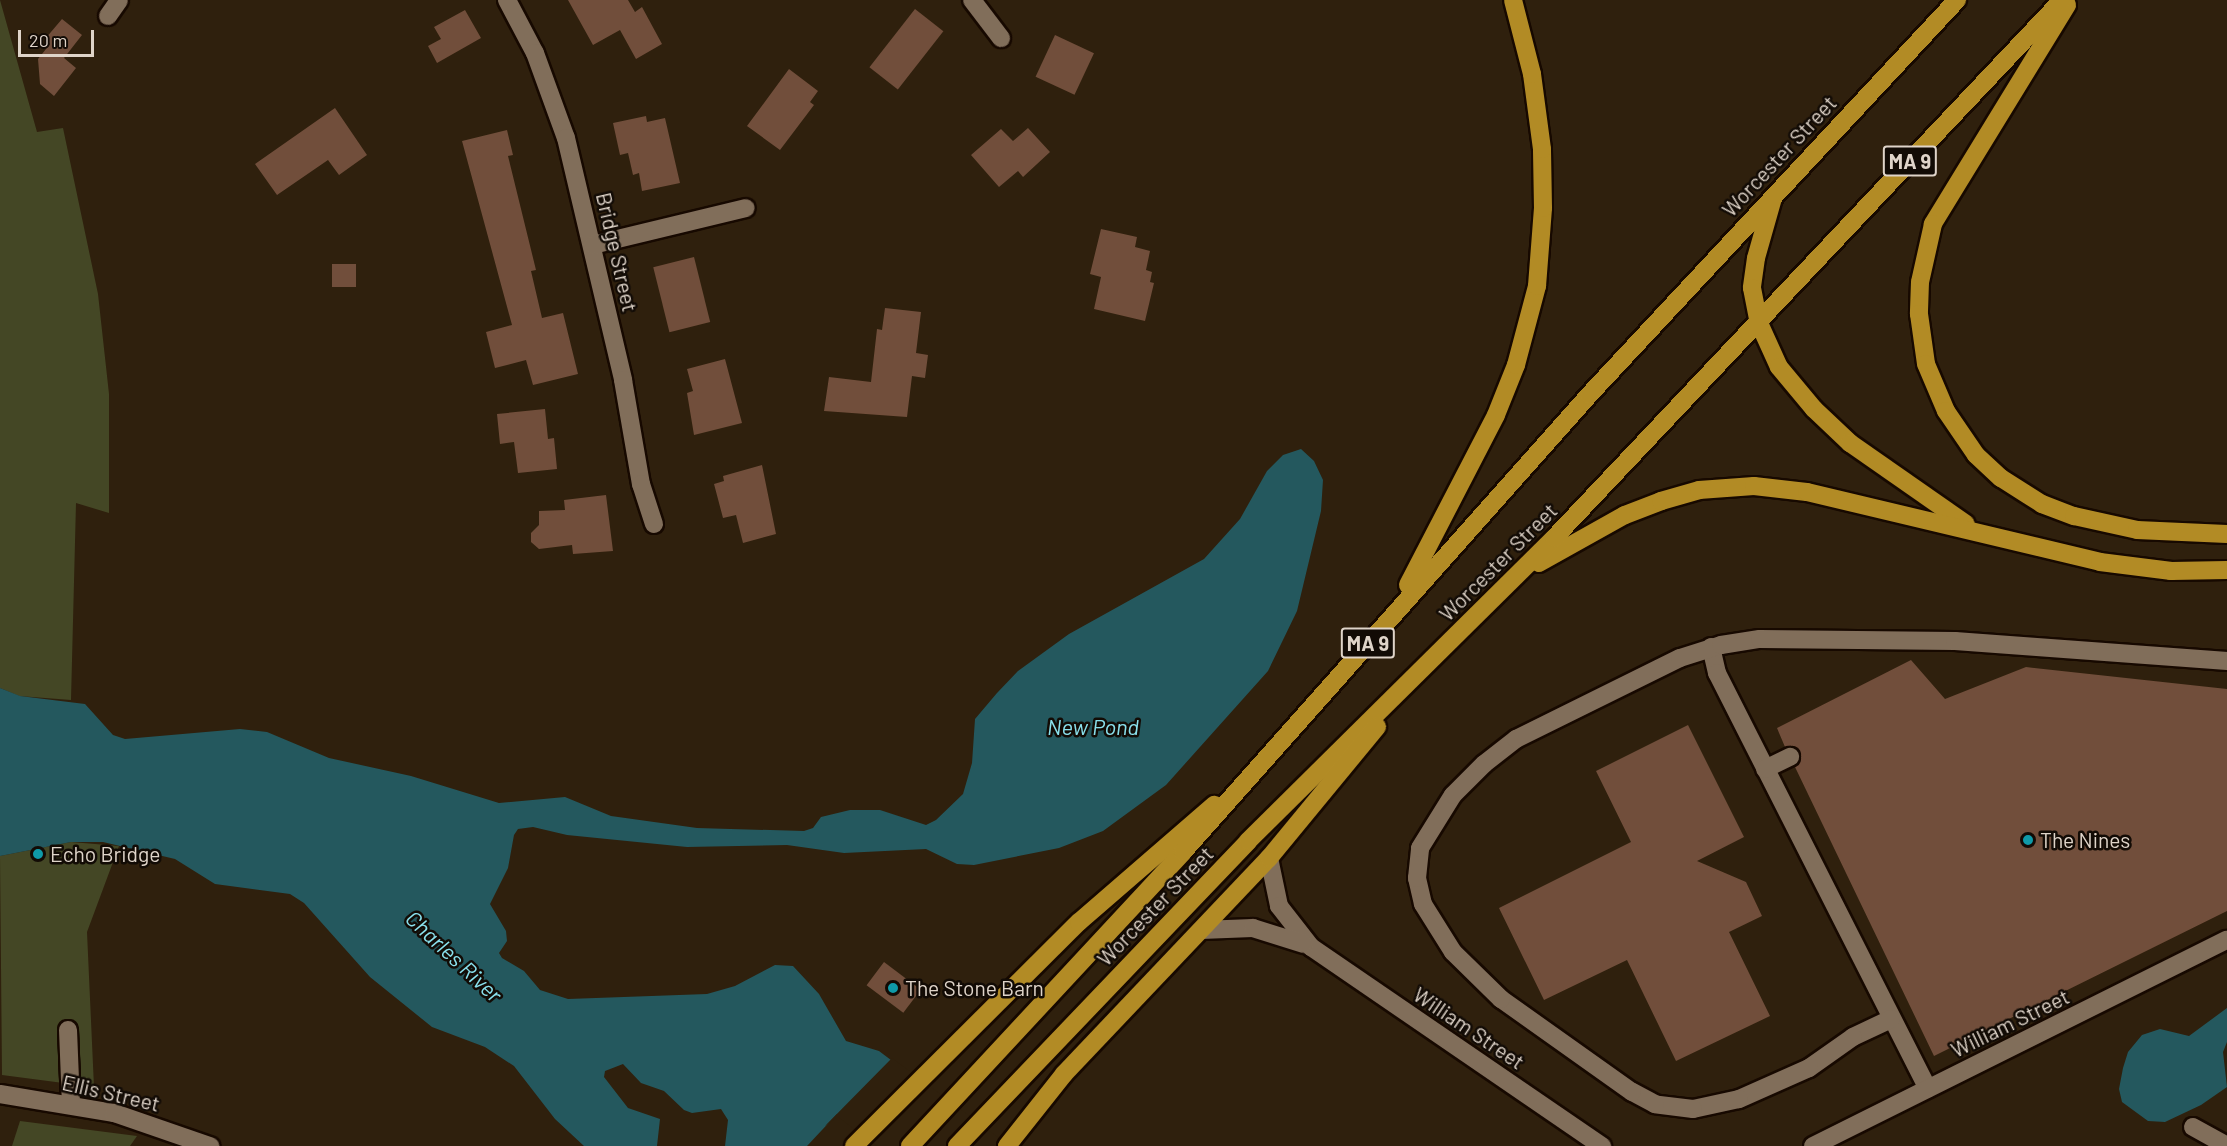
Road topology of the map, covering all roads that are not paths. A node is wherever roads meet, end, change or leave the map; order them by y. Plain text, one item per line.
1 (119, 0) edge
2 (507, 0) edge
3 (972, 0) edge
4 (1513, 0) edge
5 (1957, 0) edge
6 (2062, 0) edge
7 (2070, 0) edge
8 (108, 16) dead end
9 (1001, 38) dead end
10 (1774, 193) junction
11 (746, 208) dead end
12 (593, 245) junction
13 (1759, 323) junction
14 (654, 524) dead end
15 (1975, 530) junction
16 (2227, 534) edge
17 (2227, 570) edge
18 (1517, 576) junction
19 (1391, 617) junction
20 (1711, 647) junction
21 (2227, 661) edge
22 (1418, 673) junction
23 (1790, 757) dead end
24 (1260, 766) junction
25 (1765, 769) junction
26 (1269, 858) junction
27 (1201, 930) junction
28 (2227, 940) edge
29 (1311, 947) junction
30 (1891, 1019) junction
31 (68, 1030) dead end
32 (1928, 1089) junction
33 (0, 1094) edge
34 (70, 1105) junction
35 (2193, 1127) dead end
36 (1012, 1139) edge
37 (210, 1146) edge
38 (854, 1146) edge
39 (910, 1146) edge
40 (957, 1146) edge
41 (1602, 1146) edge
42 (1813, 1146) edge
43 (2227, 1146) edge

1 - 8 street
2 - 12 street, Bridge Street
3 - 9 street
4 - 19 highway
5 - 10 highway, Worcester Street / MA 9
6 - 13 highway, Worcester Street / MA 9
7 - 16 highway
10 - 13 highway
10 - 19 highway, Worcester Street / MA 9
11 - 12 street
12 - 14 street, Bridge Street
13 - 15 highway
13 - 18 highway, Worcester Street / MA 9
15 - 17 highway
15 - 18 highway
18 - 22 highway, Worcester Street / MA 9
19 - 24 highway, Worcester Street / MA 9
20 - 21 street
20 - 25 street
20 - 30 street
22 - 26 highway
22 - 40 highway, Worcester Street / MA 9
23 - 25 street
24 - 38 highway
24 - 39 highway, Worcester Street / MA 9
25 - 30 street
26 - 27 highway
26 - 29 street, William Street
27 - 29 street, William Street
27 - 36 highway
28 - 32 street, William Street
29 - 41 street, William Street
30 - 32 street
31 - 34 street
32 - 42 street, William Street
33 - 34 street, Ellis Street
34 - 37 street, Ellis Street
35 - 43 street

